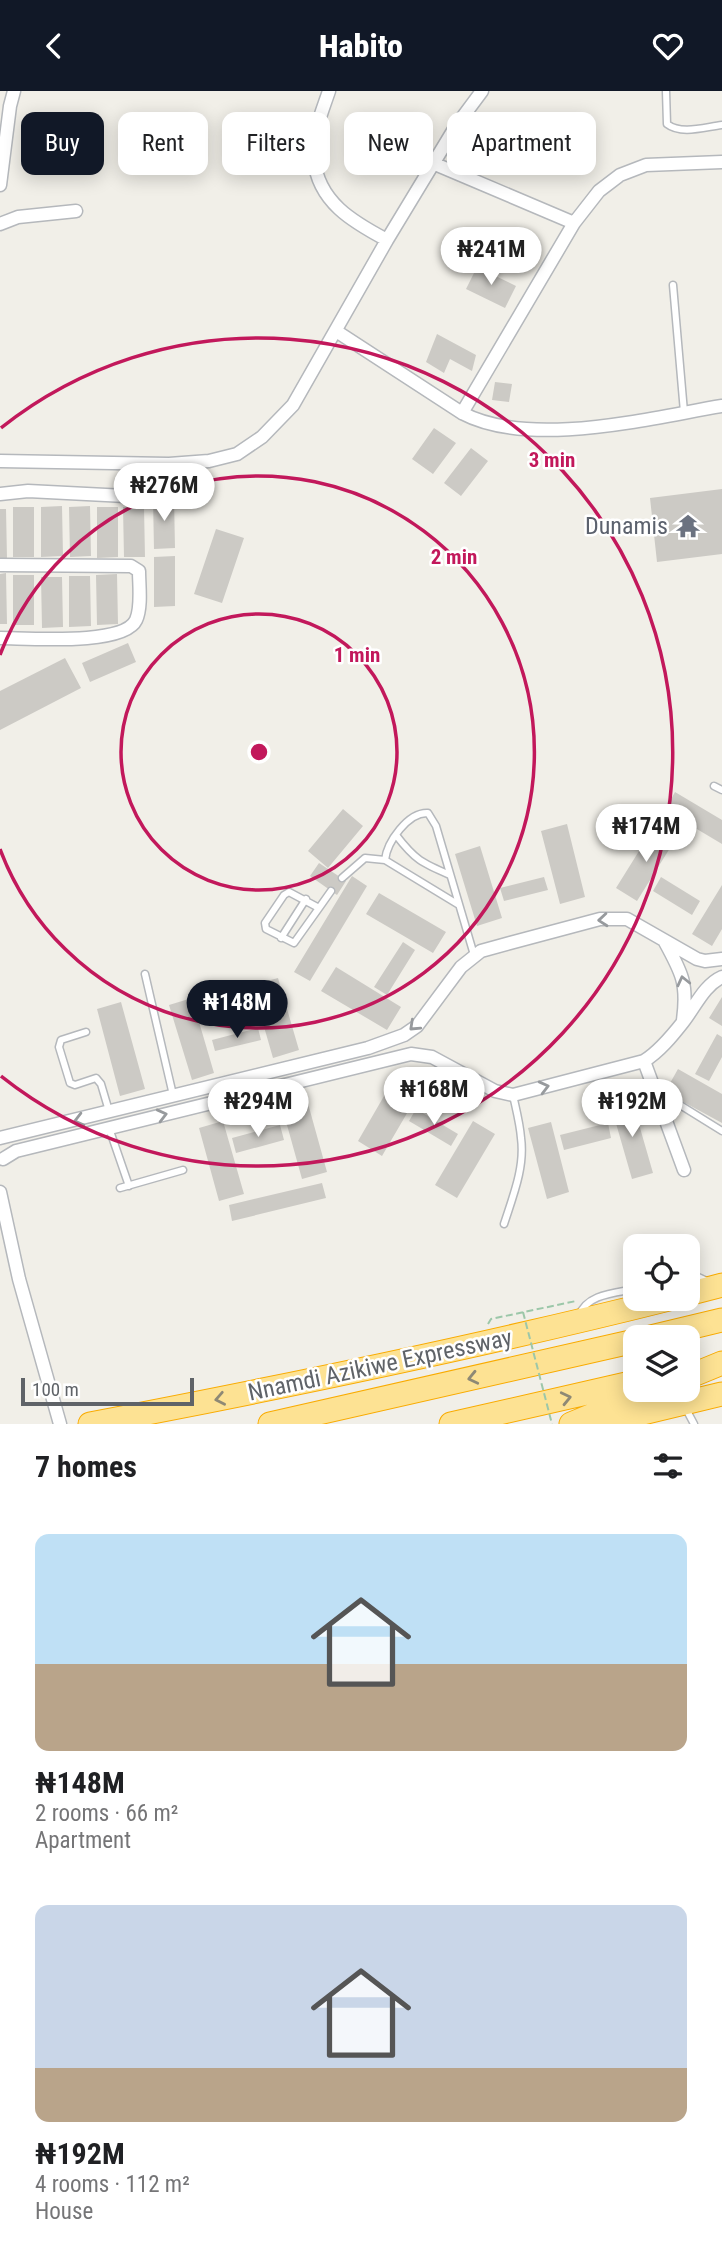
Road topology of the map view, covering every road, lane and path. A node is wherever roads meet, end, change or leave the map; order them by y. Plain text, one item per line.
1 (14, 91) edge
2 (329, 91) edge
3 (482, 91) edge
4 (666, 91) edge
5 (722, 125) edge
6 (722, 162) edge
7 (435, 164) junction
8 (0, 185) edge
9 (76, 211) dead end
10 (574, 223) junction
11 (0, 224) edge
12 (387, 240) junction
13 (673, 285) dead end
14 (336, 331) junction
15 (722, 406) edge
16 (684, 412) junction
17 (462, 414) junction
18 (0, 461) edge
19 (0, 493) edge
20 (145, 497) dead end
21 (0, 565) edge
22 (0, 638) edge
23 (714, 786) dead end
24 (722, 790) edge
25 (396, 835) junction
26 (385, 860) junction
27 (450, 874) junction
28 (342, 878) dead end
29 (331, 891) dead end
30 (306, 899) junction
31 (459, 905) junction
32 (319, 908) junction
33 (281, 938) junction
34 (665, 942) junction
35 (475, 956) junction
36 (722, 959) edge
37 (145, 974) dead end
38 (722, 977) edge
39 (682, 1024) junction
40 (86, 1032) dead end
41 (644, 1061) junction
42 (649, 1074) junction
43 (513, 1095) junction
44 (173, 1097) junction
45 (109, 1113) junction
46 (109, 1128) junction
47 (722, 1131) edge
48 (4, 1139) edge
49 (16, 1151) junction
50 (1, 1161) edge
51 (183, 1170) dead end
52 (684, 1170) dead end
53 (129, 1186) junction
54 (120, 1188) dead end
55 (0, 1192) edge
56 (504, 1224) dead end
57 (700, 1278) edge
58 (719, 1286) edge
59 (700, 1291) edge
60 (623, 1292) edge
61 (564, 1302) dead end
62 (623, 1311) edge
63 (523, 1312) junction
64 (491, 1319) dead end
65 (722, 1320) edge
66 (578, 1322) junction
67 (700, 1325) edge
68 (623, 1344) edge
69 (448, 1350) junction
70 (563, 1358) junction
71 (722, 1363) edge
72 (700, 1368) edge
73 (700, 1372) edge
74 (623, 1385) edge
75 (722, 1394) edge
76 (624, 1402) edge
77 (683, 1403) junction
78 (60, 1424) edge
79 (90, 1424) edge
80 (270, 1424) edge
81 (452, 1424) edge
82 (552, 1424) edge
83 (571, 1424) edge
84 (597, 1424) edge
85 (694, 1424) edge

1 - 8 street
2 - 12 street
3 - 7 street
4 - 5 lane
6 - 10 street
7 - 10 street
7 - 12 street
9 - 11 street
10 - 17 street
12 - 14 street
13 - 16 lane
14 - 17 street
14 - 18 street
15 - 16 street
16 - 17 street
19 - 20 street
21 - 22 street
23 - 24 lane
25 - 26 lane
25 - 27 lane
25 - 27 lane
26 - 28 lane
26 - 31 lane
27 - 31 lane
29 - 32 lane
30 - 32 lane
30 - 33 lane
30 - 33 lane
31 - 35 lane
32 - 33 lane
34 -> 35 street
34 - 36 street
39 -> 34 street
35 -> 44 street
37 - 44 lane
38 - 39 street
39 - 41 street
40 - 45 lane
41 - 42 street
43 -> 41 street
42 - 47 lane
42 - 52 street
46 -> 43 street
43 - 56 lane
44 - 45 street
45 -> 48 street
46 - 49 street
46 - 53 lane
48 - 49 street
48 - 50 street
49 - 50 street
51 - 53 lane
53 - 54 lane
55 - 78 street
57 - 58 lane
58 - 59 highway
60 - 66 lane
61 - 63 path
62 - 66 highway, Nnamdi Azikiwe Expressway
63 - 64 path
63 - 82 path, bridge
65 - 67 highway
66 - 69 highway, Nnamdi Azikiwe Expressway
68 - 70 highway, Nnamdi Azikiwe Expressway
69 - 70 highway
69 -> 79 highway, Nnamdi Azikiwe Expressway
70 -> 80 highway, Nnamdi Azikiwe Expressway
71 - 72 highway
71 - 73 highway
81 -> 74 highway
75 - 77 highway
76 - 83 highway
77 - 84 highway
77 - 85 lane

